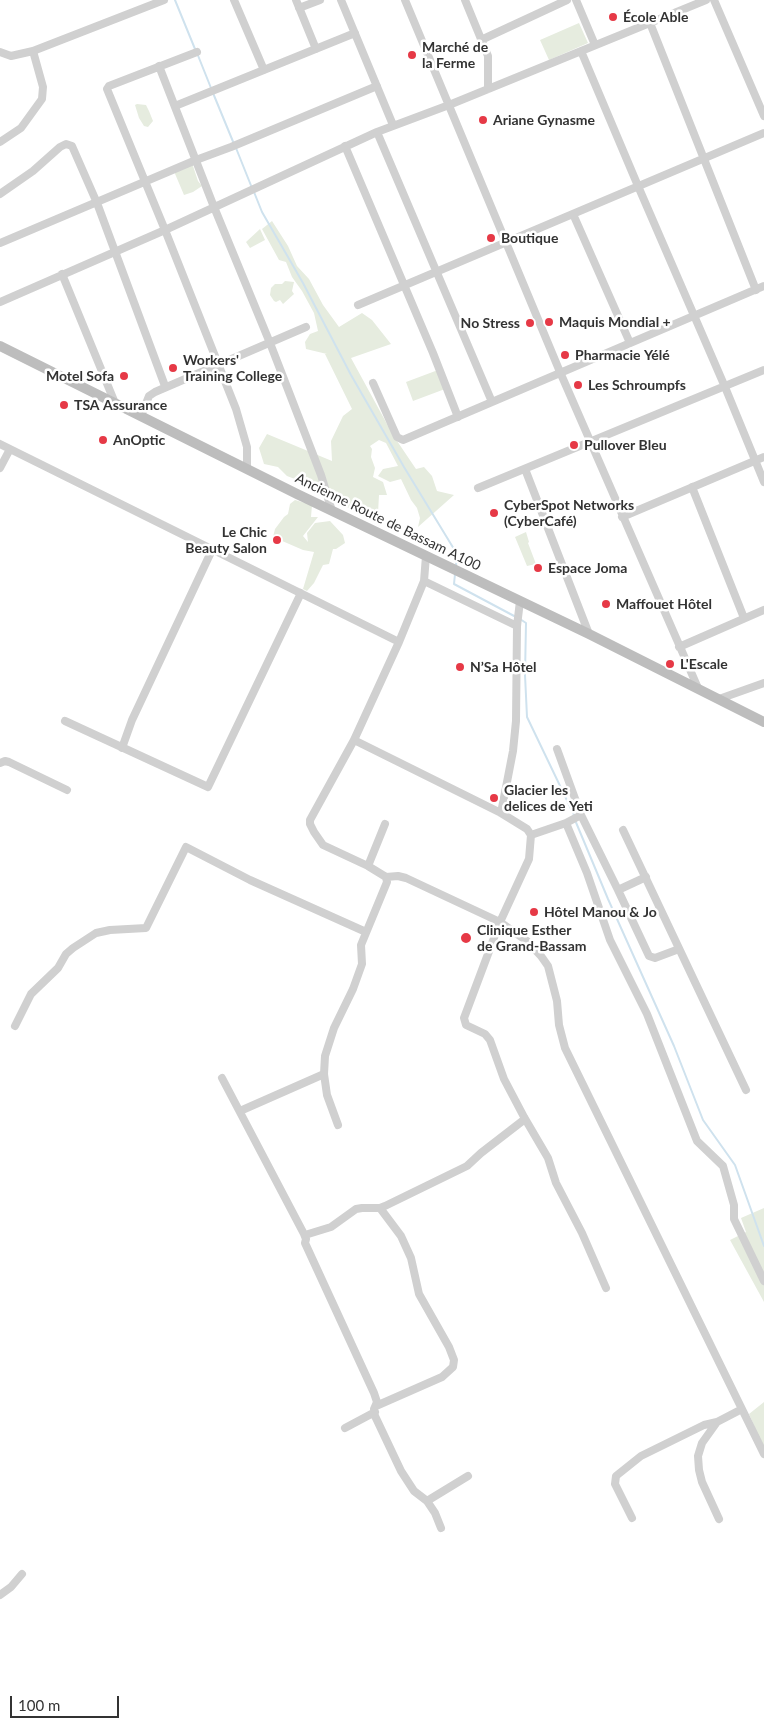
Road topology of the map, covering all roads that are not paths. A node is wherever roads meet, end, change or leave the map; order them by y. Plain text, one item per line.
1 (164, 0) edge
2 (234, 0) edge
3 (320, 0) edge
4 (341, 0) edge
5 (405, 0) edge
6 (465, 0) edge
7 (567, 0) edge
8 (576, 0) edge
9 (706, 0) edge
10 (714, 0) edge
11 (297, 4) edge
12 (650, 23) junction
13 (355, 33) junction
14 (481, 40) junction
15 (595, 45) junction
16 (316, 49) junction
17 (581, 51) junction
18 (0, 52) edge
19 (33, 52) junction
20 (197, 52) dead end
21 (160, 66) junction
22 (264, 70) junction
23 (377, 86) junction
24 (488, 89) junction
25 (449, 104) junction
26 (175, 106) junction
27 (764, 116) edge
28 (393, 125) junction
29 (377, 132) junction
30 (764, 133) edge
31 (0, 142) edge
32 (345, 146) junction
33 (705, 158) junction
34 (196, 160) junction
35 (145, 182) junction
36 (638, 186) junction
37 (0, 194) edge
38 (97, 203) junction
39 (214, 207) junction
40 (573, 214) junction
41 (165, 230) junction
42 (507, 242) junction
43 (0, 243) edge
44 (115, 251) junction
45 (436, 272) junction
46 (62, 274) junction
47 (405, 286) junction
48 (764, 286) edge
49 (756, 290) junction
50 (0, 302) edge
51 (358, 305) dead end
52 (694, 316) junction
53 (306, 328) dead end
54 (270, 343) junction
55 (630, 343) junction
56 (0, 346) edge
57 (218, 364) junction
58 (764, 370) edge
59 (560, 372) junction
60 (373, 383) dead end
61 (165, 386) junction
62 (725, 388) junction
63 (492, 402) junction
64 (115, 403) junction
65 (141, 416) junction
66 (458, 417) junction
67 (591, 443) junction
68 (0, 444) edge
69 (10, 449) junction
70 (764, 457) edge
71 (755, 462) junction
72 (0, 468) edge
73 (247, 468) junction
74 (525, 469) junction
75 (764, 482) edge
76 (692, 487) junction
77 (478, 488) dead end
78 (332, 511) junction
79 (622, 517) junction
80 (212, 550) junction
81 (426, 556) junction
82 (424, 581) junction
83 (301, 593) junction
84 (520, 601) junction
85 (764, 610) edge
86 (744, 618) junction
87 (517, 626) junction
88 (589, 634) junction
89 (399, 642) junction
90 (679, 647) junction
91 (764, 683) edge
92 (698, 688) junction
93 (719, 699) junction
94 (66, 722) dead end
95 (764, 722) edge
96 (354, 740) junction
97 (122, 748) junction
98 (557, 749) dead end
99 (0, 763) edge
100 (67, 790) dead end
101 (500, 813) junction
102 (581, 815) junction
103 (566, 823) junction
104 (384, 824) dead end
105 (623, 830) dead end
106 (531, 835) junction
107 (368, 866) junction
108 (386, 877) junction
109 (646, 877) junction
110 (618, 890) junction
111 (500, 922) junction
112 (366, 932) junction
113 (679, 949) junction
114 (15, 1026) dead end
115 (324, 1074) junction
116 (222, 1078) dead end
117 (746, 1090) dead end
118 (240, 1110) junction
119 (525, 1119) junction
120 (338, 1125) dead end
121 (380, 1208) junction
122 (305, 1235) junction
123 (764, 1281) edge
124 (606, 1288) dead end
125 (375, 1409) junction
126 (742, 1409) junction
127 (718, 1422) junction
128 (345, 1428) dead end
129 (764, 1454) edge
130 (468, 1476) dead end
131 (427, 1501) junction
132 (632, 1518) dead end
133 (719, 1519) dead end
134 (441, 1528) dead end
135 (22, 1574) dead end
136 (0, 1595) edge

1 - 19 street
2 - 22 street
3 - 11 street
4 - 13 street
5 - 25 street
6 - 14 street
7 - 14 street
8 - 15 street
9 - 12 street
10 - 27 street
11 - 16 street
12 - 15 street
12 - 33 street
13 - 16 street
13 - 23 street
14 - 24 street
15 - 17 street
16 - 22 street
17 - 24 street
17 - 36 street
18 - 19 street
19 - 31 street
20 - 21 street
21 - 26 street
21 - 35 street
22 - 26 street
23 - 28 street
23 - 34 street
24 - 25 street
25 - 28 street
25 - 42 street
26 - 34 street
28 - 29 street
29 - 32 street
29 - 45 street
30 - 33 street
32 - 39 street
32 - 47 street
33 - 36 street
33 - 49 street
34 - 35 street
34 - 39 street
35 - 38 street
35 - 41 street
36 - 40 street
36 - 52 street
37 - 38 street
38 - 43 street
38 - 44 street
39 - 41 street
39 - 54 street
40 - 42 street
40 - 55 street
41 - 44 street
41 - 57 street
42 - 45 street
42 - 59 street
44 - 46 street
44 - 61 street
45 - 47 street
45 - 63 street
46 - 50 street
46 - 64 street
47 - 51 street
47 - 66 street
48 - 49 street
49 - 52 street
52 - 55 street
52 - 62 street
53 - 54 street
54 - 57 street
54 - 78 street
55 - 59 street
56 - 64 main road, Ancienne Route de Bassam A100
57 - 61 street
57 - 73 street
58 - 62 street
59 - 63 street
59 - 67 street
60 - 66 street
61 - 65 street
62 - 67 street
62 - 71 street
63 - 66 street
64 - 65 main road, Ancienne Route de Bassam A100
65 - 73 main road, Ancienne Route de Bassam A100
67 - 74 street
67 - 79 street
68 - 69 street
69 - 72 street
69 - 80 street
70 - 71 street
71 - 75 street
71 - 76 street
73 - 78 main road, Ancienne Route de Bassam A100
74 - 77 street
74 - 88 street
76 - 79 street
76 - 86 street
78 - 81 main road, Ancienne Route de Bassam A100
79 - 90 street
80 - 83 street
80 - 97 street
81 - 82 street
81 - 84 main road, Ancienne Route de Bassam A100
82 - 87 street
82 - 89 street
83 - 89 street
83 - 97 street
84 - 87 street
84 - 88 main road, Ancienne Route de Bassam A100
85 - 86 street
86 - 90 street
87 - 101 street
88 - 92 main road, Ancienne Route de Bassam A100
89 - 96 street
90 - 92 street
91 - 93 street
92 - 93 main road, Ancienne Route de Bassam A100
93 - 95 main road, Ancienne Route de Bassam A100
94 - 97 street
96 - 101 street
96 - 107 street
98 - 102 street
99 - 100 street
101 - 106 street
102 - 103 street
102 - 110 street
103 - 106 street
103 - 123 street
104 - 107 street
105 - 109 street
106 - 111 street
107 - 108 street
108 - 111 street
108 - 112 street
109 - 110 street
109 - 113 street
110 - 113 street
111 - 119 street
111 - 126 street
112 - 114 street
112 - 115 street
113 - 117 street
115 - 118 street
115 - 120 street
116 - 118 street
118 - 122 street
119 - 121 street
119 - 124 street
121 - 122 street
121 - 125 street
122 - 125 street
125 - 128 street
125 - 131 street
126 - 127 street
126 - 129 street
127 - 132 street
127 - 133 street
130 - 131 street
131 - 134 street
135 - 136 street

